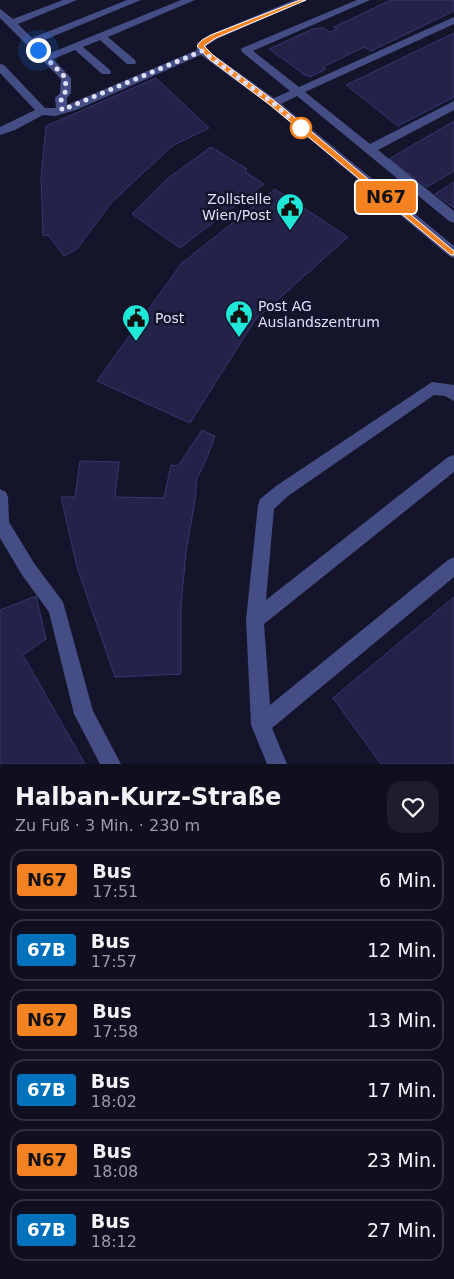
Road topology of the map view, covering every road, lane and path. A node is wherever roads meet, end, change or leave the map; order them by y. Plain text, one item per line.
1 (72, 0) edge
2 (136, 0) edge
3 (190, 0) edge
4 (302, 0) edge
5 (365, 0) edge
6 (288, 2) edge
7 (0, 12) edge
8 (454, 20) edge
9 (11, 23) junction
10 (101, 36) junction
11 (30, 42) junction
12 (76, 46) junction
13 (202, 51) junction
14 (46, 58) junction
15 (130, 62) dead end
16 (0, 66) edge
17 (106, 72) dead end
18 (298, 92) junction
19 (273, 103) junction
20 (454, 105) edge
21 (62, 110) junction
22 (42, 111) junction
23 (30, 116) junction
24 (0, 125) edge
25 (0, 131) edge
26 (369, 150) junction
27 (447, 213) edge
28 (416, 222) junction
29 (454, 253) edge
30 (454, 394) edge
31 (454, 462) edge
32 (0, 497) edge
33 (454, 566) edge
34 (255, 620) junction
35 (261, 725) junction
36 (111, 764) edge
37 (277, 764) edge

1 - 9 street
2 - 11 street
3 - 10 street
4 - 6 street
5 - 18 street
6 - 13 street
7 - 9 street
8 - 18 street
9 - 11 street
10 - 12 street
10 - 15 street
11 - 14 street
12 - 14 street
12 - 17 street
13 - 19 street
13 - 21 street
14 - 21 street
16 - 22 street
18 - 19 street
18 - 26 street
19 - 28 street
20 - 26 street
21 - 22 street
22 - 23 street
23 - 24 street
23 - 25 street
26 - 27 street
27 - 28 street
28 - 29 street
30 - 34 street
31 - 34 street
32 - 36 street
33 - 35 street
34 - 35 street
35 - 37 street

